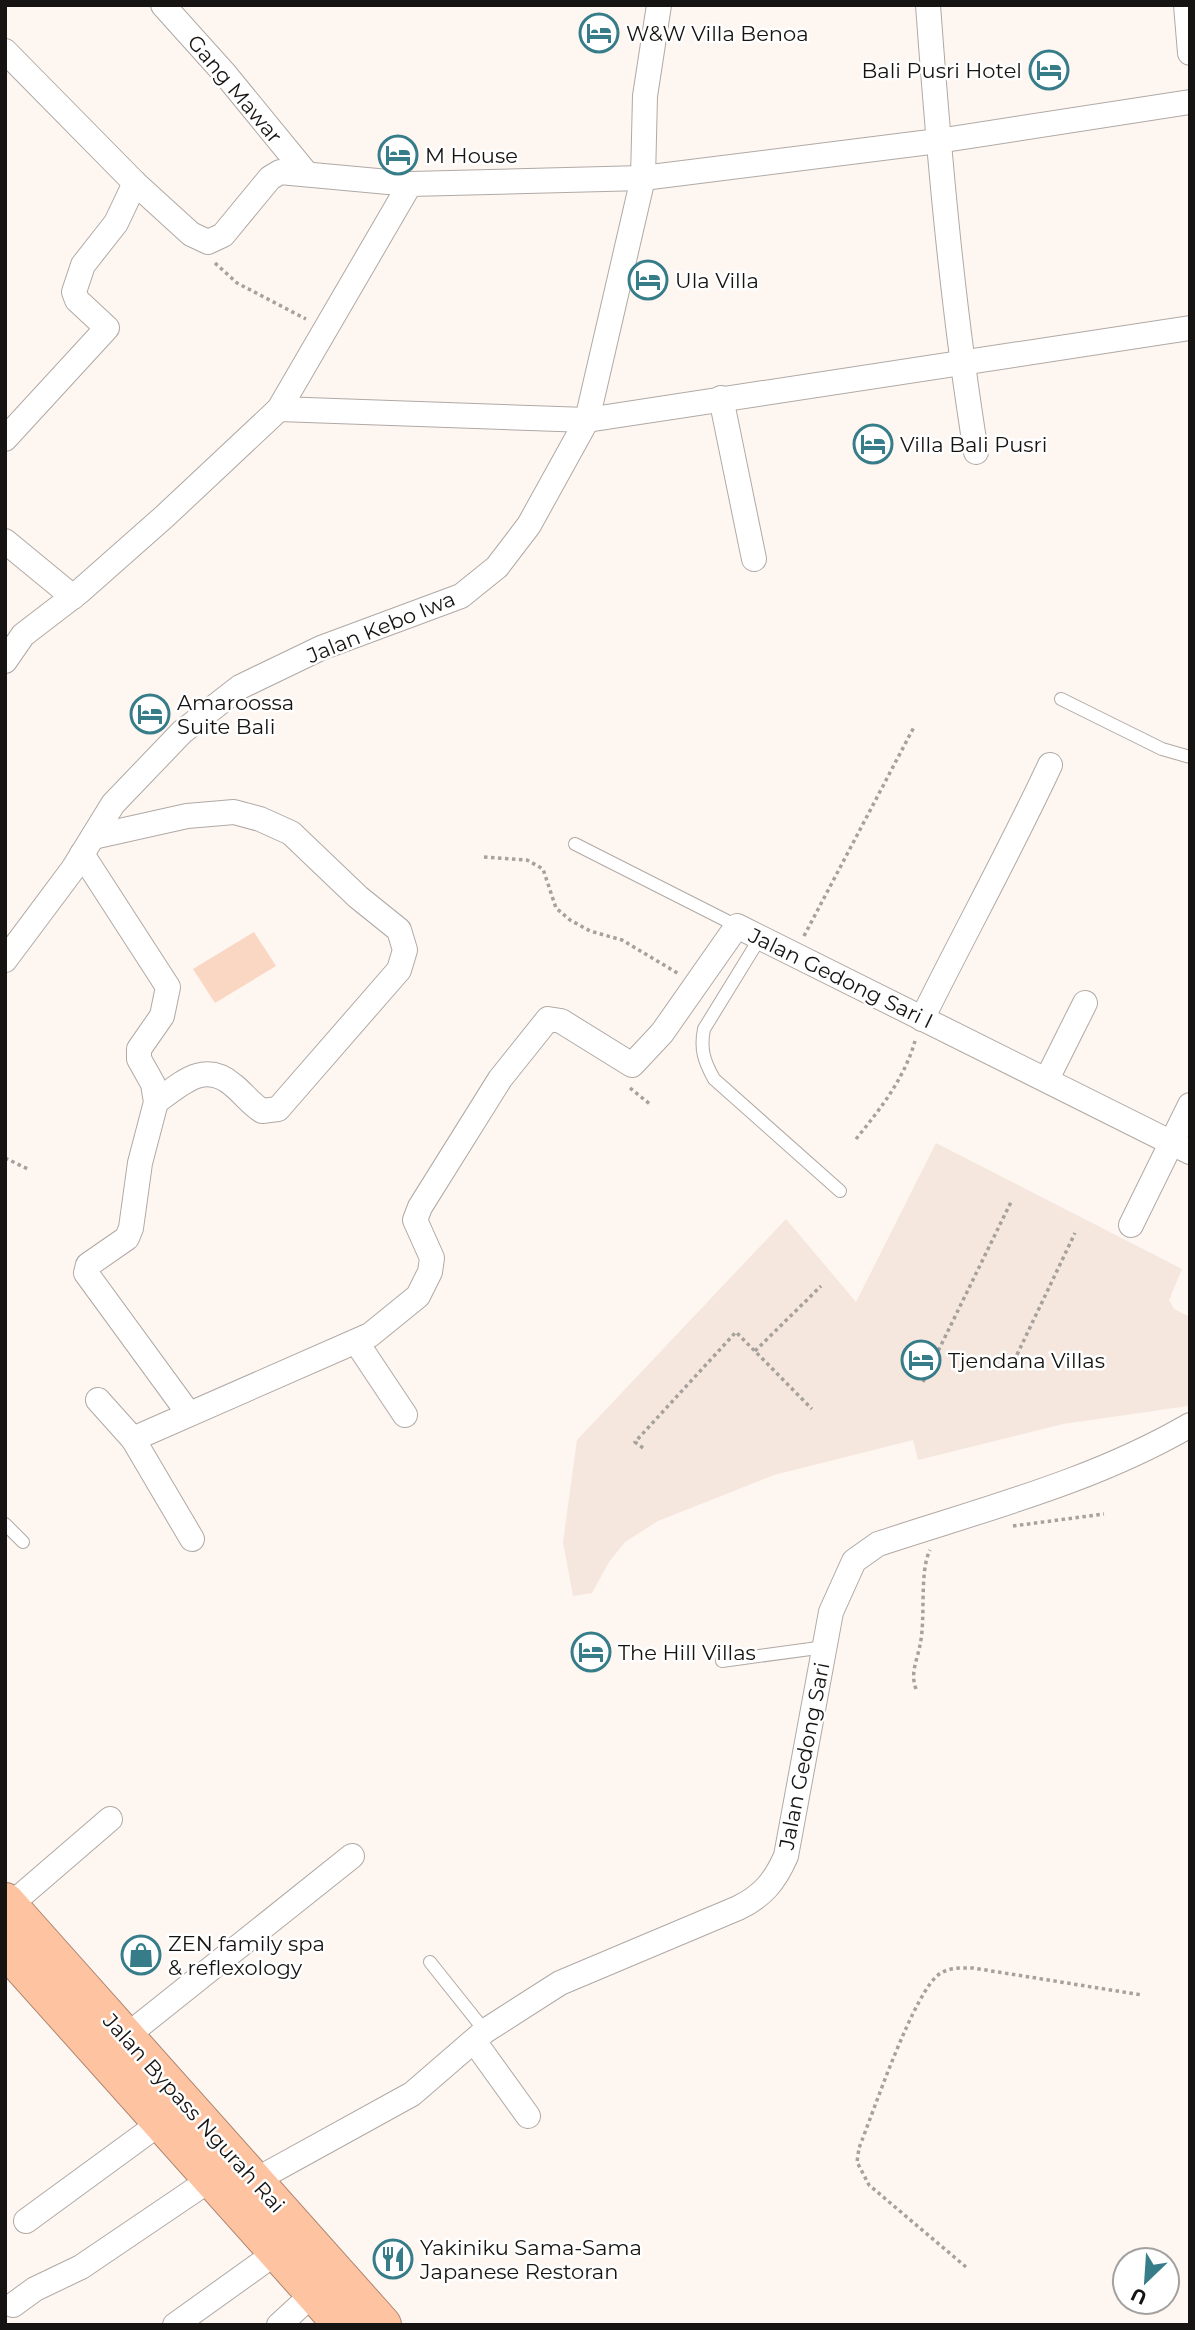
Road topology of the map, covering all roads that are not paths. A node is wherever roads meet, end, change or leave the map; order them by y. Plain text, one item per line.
1 (163, 5) edge
2 (659, 5) edge
3 (928, 5) edge
4 (1186, 5) edge
5 (5, 51) edge
6 (1190, 52) edge
7 (1190, 102) edge
8 (938, 141) junction
9 (306, 173) junction
10 (643, 178) junction
11 (135, 183) junction
12 (410, 184) junction
13 (1190, 328) edge
14 (961, 362) junction
15 (721, 398) junction
16 (278, 409) junction
17 (587, 420) junction
18 (5, 439) edge
19 (976, 452) dead end
20 (5, 541) edge
21 (754, 559) dead end
22 (72, 597) junction
23 (5, 662) edge
24 (1061, 699) dead end
25 (1190, 757) edge
26 (1050, 765) dead end
27 (575, 844) dead end
28 (88, 845) junction
29 (737, 926) junction
30 (760, 937) junction
31 (5, 960) edge
32 (1085, 1003) dead end
33 (922, 1019) junction
34 (1046, 1079) junction
35 (156, 1102) junction
36 (1190, 1105) edge
37 (1180, 1148) edge
38 (840, 1191) dead end
39 (1131, 1225) dead end
40 (357, 1342) junction
41 (98, 1400) dead end
42 (189, 1414) junction
43 (405, 1415) dead end
44 (1190, 1425) edge
45 (133, 1439) junction
46 (5, 1524) edge
47 (192, 1539) dead end
48 (23, 1542) dead end
49 (825, 1647) junction
50 (722, 1661) dead end
51 (110, 1819) dead end
52 (352, 1856) dead end
53 (7, 1904) edge
54 (5, 1947) edge
55 (430, 1962) dead end
56 (480, 2036) junction
57 (114, 2046) junction
58 (527, 2116) dead end
59 (160, 2123) junction
60 (211, 2179) junction
61 (254, 2181) junction
62 (26, 2221) dead end
63 (277, 2252) junction
64 (314, 2293) junction
65 (13, 2305) dead end
66 (175, 2325) edge
67 (279, 2325) edge
68 (343, 2325) edge
69 (382, 2325) edge

1 - 9 street, Gang Mawar
2 - 10 street, Jalan Kebo Iwa
3 - 8 street
4 - 6 street
5 - 11 street
7 - 8 street
8 - 10 street
8 - 14 street
9 - 11 street
9 - 12 street
10 - 12 street
10 - 17 street, Jalan Kebo Iwa
11 - 18 street
12 - 16 street
13 - 14 street
14 - 15 street
14 - 19 street
15 - 17 street
15 - 21 street
16 - 17 street
16 - 22 street
17 - 28 street, Jalan Kebo Iwa
20 - 22 street
22 - 23 street
24 - 25 lane
26 - 33 street
27 - 29 lane
28 - 31 street, Jalan Kebo Iwa
28 - 35 street
28 - 35 street
29 - 30 street, Jalan Gedong Sari I
29 - 40 street, Jalan Gedong Sari I
30 - 33 street, Jalan Gedong Sari I
30 - 38 lane
32 - 34 street
33 - 34 street, Jalan Gedong Sari I
34 - 37 street, Jalan Gedong Sari I
35 - 42 street
36 - 37 street
37 - 39 street
40 - 42 street, Jalan Gedong Sari I
40 - 43 street
41 - 45 street
42 - 45 street, Jalan Gedong Sari I
44 - 49 street, Jalan Gedong Sari
45 - 47 street
46 - 48 lane
49 - 50 lane
49 - 56 street, Jalan Gedong Sari
51 - 53 street
52 - 57 street
53 - 57 highway, Jalan Bypass Ngurah Rai
54 - 57 highway, Jalan Bypass Ngurah Rai
55 - 56 lane
56 - 58 street
56 - 61 street, Jalan Gedong Sari
57 - 59 highway, Jalan Bypass Ngurah Rai
57 - 61 highway, Jalan Bypass Ngurah Rai
59 - 60 highway, Jalan Bypass Ngurah Rai
59 - 62 street
60 - 63 highway, Jalan Bypass Ngurah Rai
60 - 65 street
61 - 69 highway, Jalan Bypass Ngurah Rai
63 - 64 highway, Jalan Bypass Ngurah Rai
63 - 66 street
64 - 67 street
64 - 68 highway, Jalan Bypass Ngurah Rai

